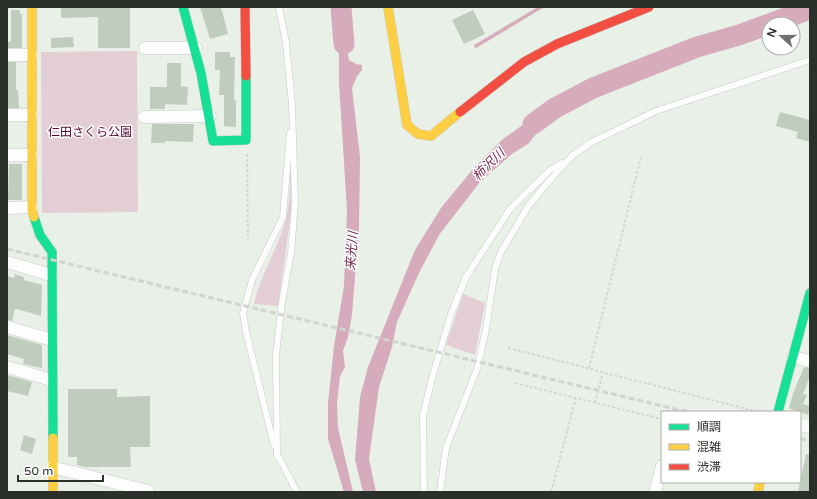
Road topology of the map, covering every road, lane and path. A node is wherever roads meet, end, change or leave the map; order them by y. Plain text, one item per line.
1 (32, 7) edge
2 (183, 7) edge
3 (245, 7) edge
4 (279, 7) edge
5 (388, 7) edge
6 (649, 7) edge
7 (145, 48) dead end
8 (196, 48) junction
9 (7, 55) edge
10 (32, 55) junction
11 (810, 60) edge
12 (292, 105) junction
13 (7, 115) edge
14 (32, 115) junction
15 (210, 116) junction
16 (144, 117) dead end
17 (246, 140) junction
18 (7, 155) edge
19 (32, 155) junction
20 (641, 157) dead end
21 (571, 158) junction
22 (32, 207) junction
23 (7, 208) edge
24 (248, 241) dead end
25 (7, 262) edge
26 (51, 275) junction
27 (810, 293) edge
28 (7, 327) edge
29 (52, 340) junction
30 (508, 348) dead end
31 (793, 357) junction
32 (810, 361) edge
33 (7, 367) edge
34 (589, 368) junction
35 (603, 372) junction
36 (51, 380) junction
37 (515, 383) dead end
38 (576, 398) junction
39 (595, 403) junction
40 (755, 411) edge
41 (778, 411) edge
42 (661, 419) edge
43 (277, 457) junction
44 (52, 467) junction
45 (661, 470) edge
46 (148, 491) edge
47 (53, 492) edge
48 (297, 492) edge
49 (424, 492) edge
50 (440, 492) edge
51 (551, 492) edge
52 (655, 492) edge

1 - 10 street
2 - 8 street
3 - 17 street
4 - 12 lane
5 - 6 street
7 - 8 street
8 - 15 street
9 - 10 street
10 - 14 street
11 - 21 lane
12 - 43 lane
12 - 43 lane
13 - 14 street
14 - 19 street
15 - 16 street
15 - 17 street
17 - 24 path
18 - 19 street
19 - 22 street
20 - 34 path
21 - 49 lane
21 - 50 lane
22 - 23 street
22 - 26 street
25 - 26 street
26 - 29 street
27 - 31 street
28 - 29 street
29 - 36 street
30 - 34 path
31 - 32 street
31 - 41 street
33 - 36 street
34 - 35 path
35 - 39 path
35 - 40 path
36 - 44 street
37 - 38 path
38 - 39 path
38 - 51 path
39 - 42 path
43 - 48 lane
44 - 46 street
44 - 47 street
45 - 52 street

